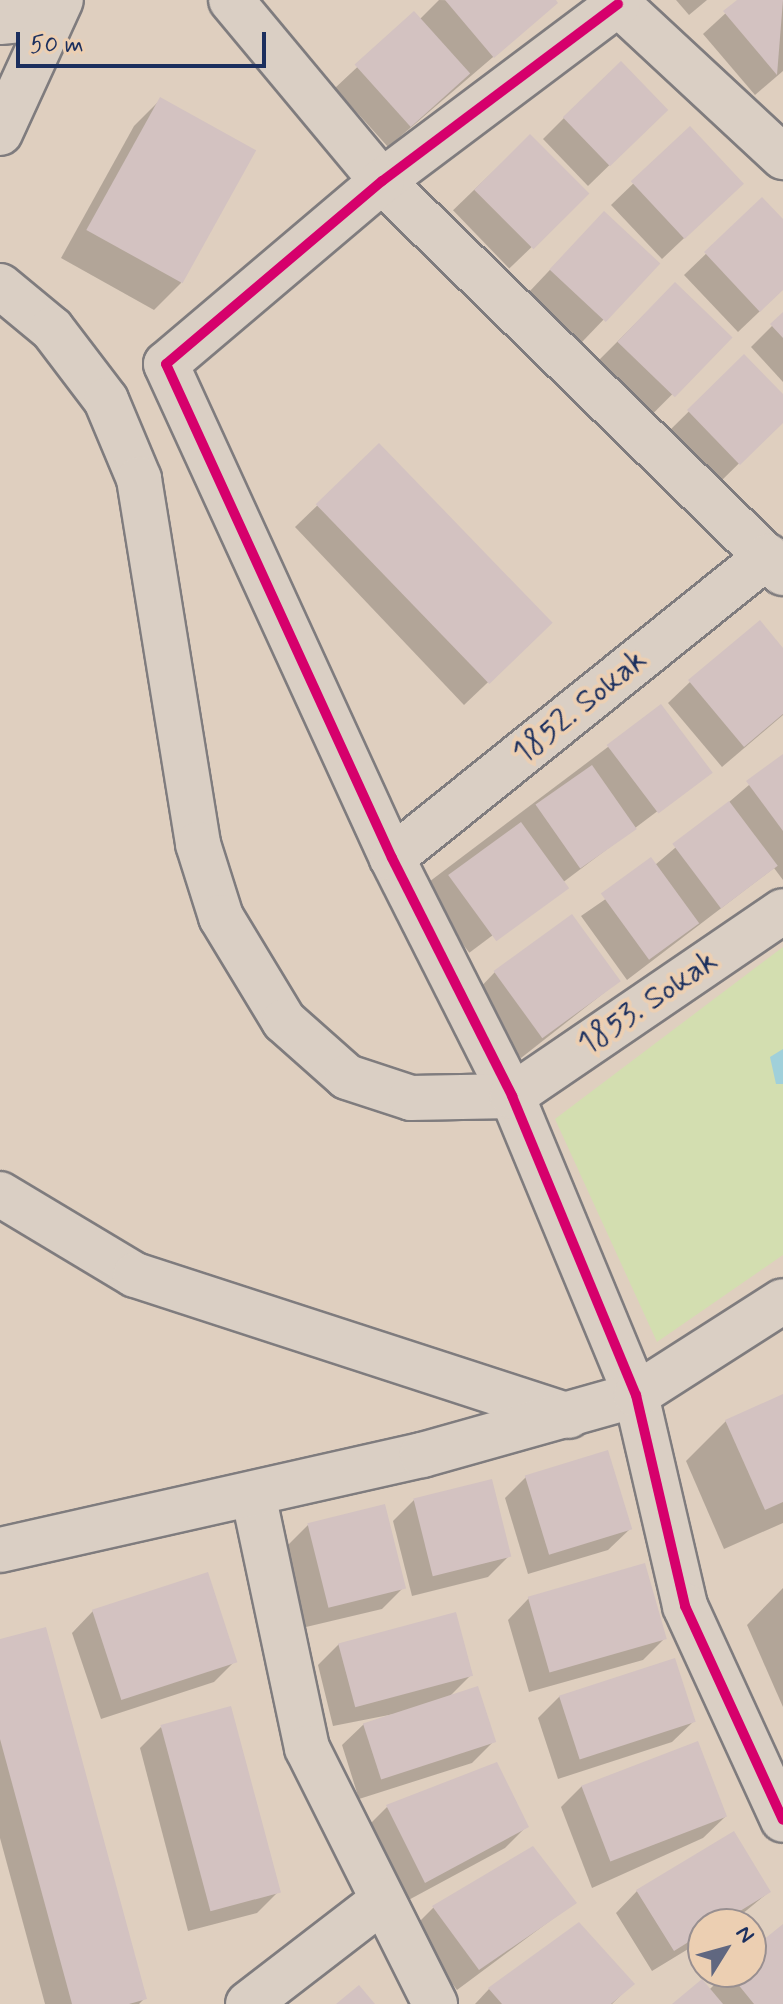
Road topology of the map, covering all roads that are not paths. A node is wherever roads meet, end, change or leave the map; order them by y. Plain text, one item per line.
1 (231, 0) edge
2 (616, 2) edge
3 (56, 9) edge
4 (0, 22) edge
5 (0, 133) edge
6 (783, 157) edge
7 (382, 181) junction
8 (0, 286) edge
9 (775, 565) edge
10 (392, 858) junction
11 (783, 911) edge
12 (512, 1096) junction
13 (0, 1194) edge
14 (783, 1301) edge
15 (636, 1395) junction
16 (569, 1416) junction
17 (253, 1494) junction
18 (0, 1550) edge
19 (783, 1820) edge
20 (383, 1900) junction
21 (248, 2004) edge
22 (435, 2004) edge

1 - 7 street
2 - 6 street
2 - 7 street
3 - 4 street
3 - 5 street
7 - 9 street
7 - 10 street
8 - 12 street
9 - 10 street, 1852. Sokak
10 - 12 street
11 - 12 street, 1853. Sokak
12 - 15 street
13 - 16 street
14 - 15 street
15 - 16 street
15 - 19 street
16 - 17 street
17 - 18 street
17 - 20 street
20 - 21 street
20 - 22 street

